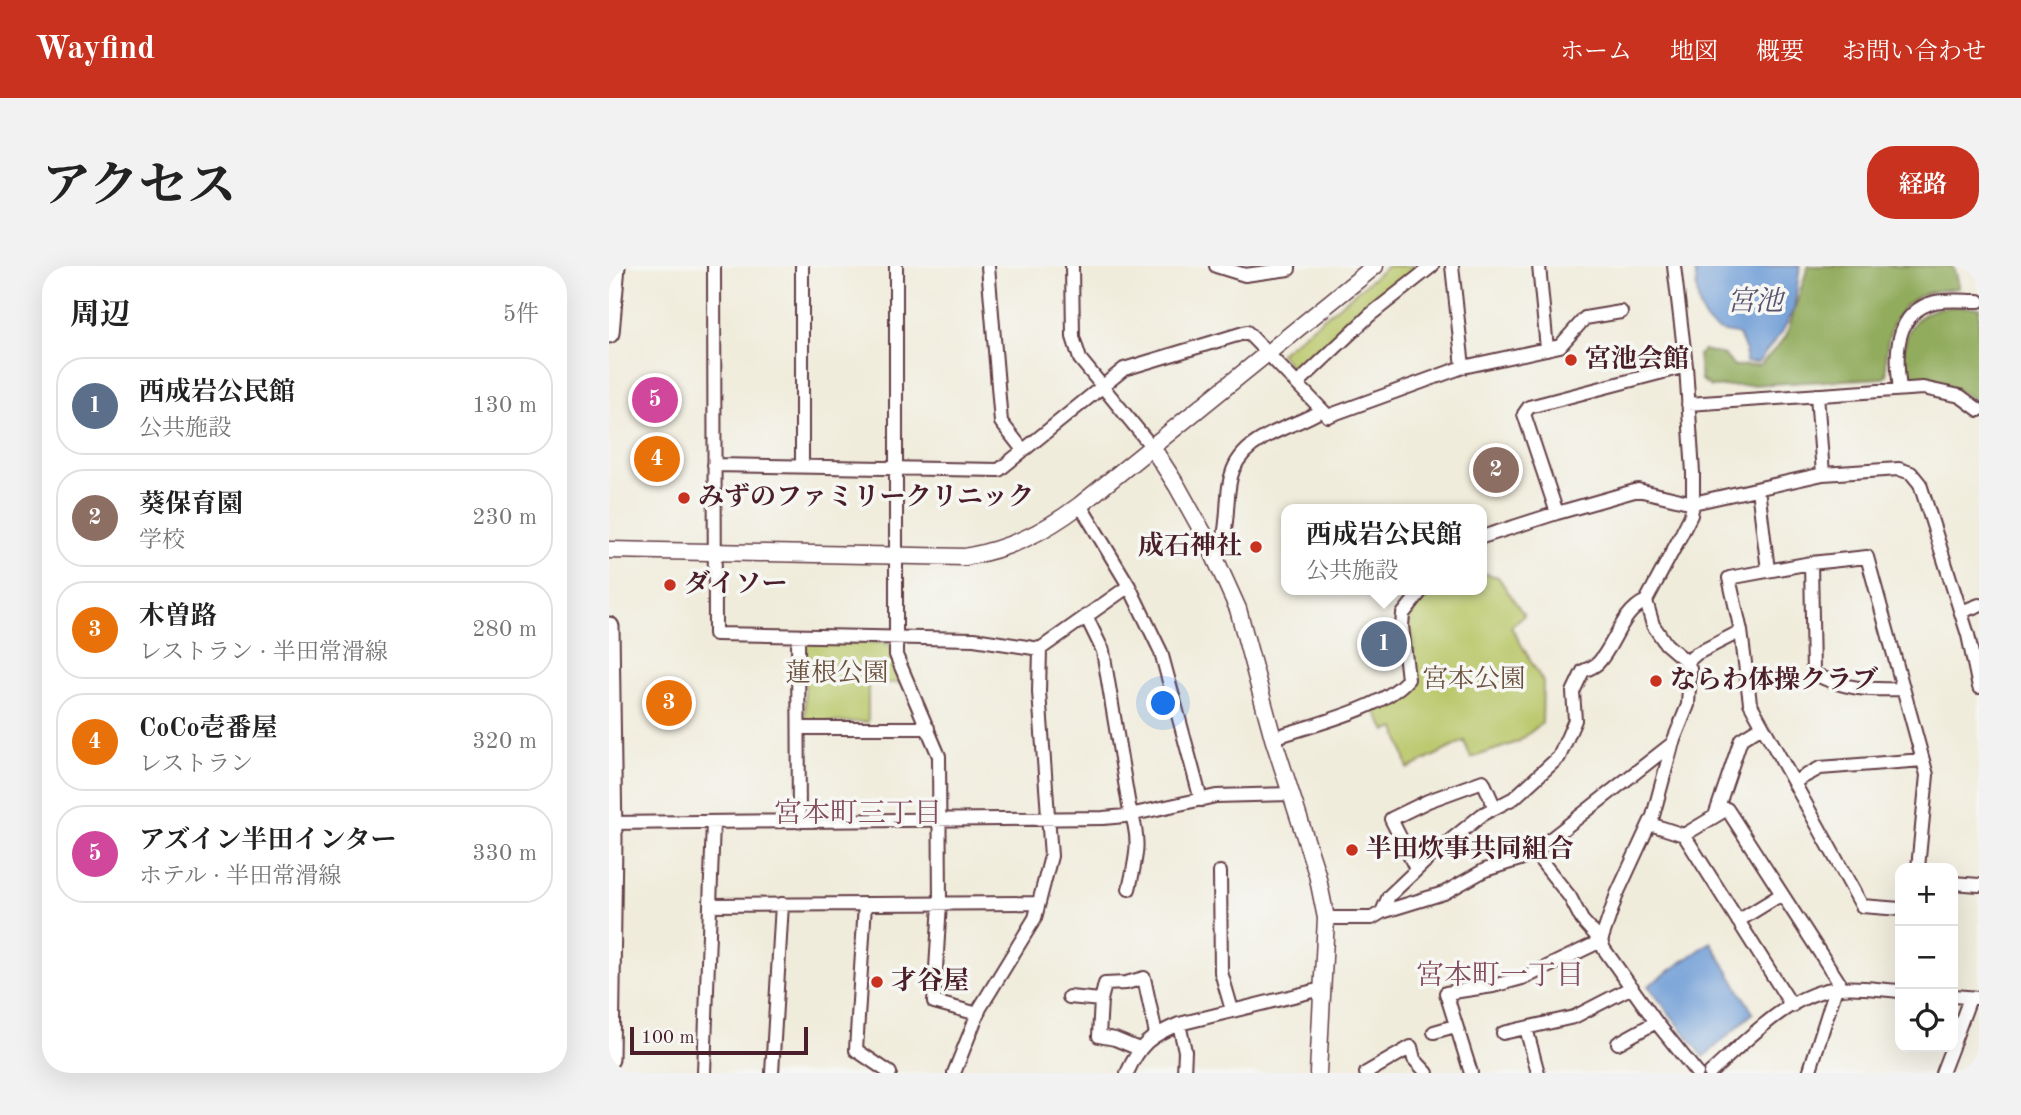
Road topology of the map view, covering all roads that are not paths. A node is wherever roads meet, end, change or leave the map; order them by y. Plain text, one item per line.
1 (615, 266) edge
2 (714, 266) edge
3 (802, 266) edge
4 (896, 266) edge
5 (988, 266) edge
6 (1072, 266) edge
7 (1216, 266) edge
8 (1289, 266) edge
9 (1375, 266) edge
10 (1432, 266) edge
11 (1453, 266) edge
12 (1539, 266) edge
13 (1674, 266) edge
14 (1979, 301) edge
15 (1621, 312) dead end
16 (609, 333) edge
17 (1547, 349) junction
18 (1268, 353) junction
19 (1686, 366) junction
20 (1463, 367) junction
21 (1297, 384) junction
22 (1103, 387) junction
23 (1900, 388) junction
24 (1817, 395) junction
25 (1688, 404) junction
26 (1322, 410) junction
27 (1979, 410) edge
28 (1152, 447) junction
29 (1023, 450) junction
30 (714, 465) junction
31 (802, 467) junction
32 (896, 468) junction
33 (1822, 474) junction
34 (1758, 489) junction
35 (1693, 503) junction
36 (1080, 505) junction
37 (1557, 513) junction
38 (1487, 535) edge
39 (609, 550) edge
40 (714, 552) junction
41 (897, 555) junction
42 (1216, 562) junction
43 (1811, 563) junction
44 (1768, 570) junction
45 (1129, 586) junction
46 (1418, 595) edge
47 (1646, 601) junction
48 (1979, 606) edge
49 (1961, 612) junction
50 (1086, 616) junction
51 (609, 627) edge
52 (1741, 631) junction
53 (798, 636) junction
54 (897, 638) junction
55 (1040, 649) junction
56 (1687, 662) junction
57 (1979, 687) edge
58 (1903, 689) junction
59 (1762, 726) junction
60 (799, 728) junction
61 (927, 728) junction
62 (1273, 738) junction
63 (1673, 742) junction
64 (1923, 760) junction
65 (1794, 782) junction
66 (1291, 794) junction
67 (1201, 800) junction
68 (1495, 808) junction
69 (1132, 815) junction
70 (1714, 816) junction
71 (1049, 820) junction
72 (939, 821) junction
73 (713, 822) junction
74 (799, 822) junction
75 (610, 823) edge
76 (1650, 824) junction
77 (1684, 835) junction
78 (1534, 852) junction
79 (1918, 863) edge
80 (1416, 869) junction
81 (1220, 872) dead end
82 (1958, 883) edge
83 (1979, 885) edge
84 (1129, 889) dead end
85 (1782, 894) junction
86 (940, 903) junction
87 (1039, 903) junction
88 (782, 904) junction
89 (865, 904) junction
90 (710, 905) junction
91 (1895, 909) edge
92 (1383, 912) junction
93 (1327, 918) junction
94 (1738, 921) junction
95 (1601, 941) junction
96 (1632, 987) junction
97 (1839, 988) junction
98 (1322, 989) junction
99 (1895, 991) edge
100 (1958, 996) edge
101 (1977, 996) edge
102 (1069, 997) dead end
103 (1101, 1000) junction
104 (1792, 1006) junction
105 (1232, 1010) junction
106 (978, 1014) junction
107 (1656, 1022) junction
108 (1179, 1024) junction
109 (1455, 1026) junction
110 (1526, 1028) junction
111 (1434, 1032) dead end
112 (1503, 1033) dead end
113 (1958, 1033) edge
114 (1156, 1034) junction
115 (1618, 1043) dead end
116 (1139, 1049) junction
117 (1950, 1052) edge
118 (609, 1059) edge
119 (1386, 1061) junction
120 (704, 1073) edge
121 (772, 1073) edge
122 (890, 1073) edge
123 (954, 1073) edge
124 (1126, 1073) edge
125 (1184, 1073) edge
126 (1318, 1073) edge
127 (1366, 1073) edge
128 (1393, 1073) edge
129 (1427, 1073) edge
130 (1471, 1073) edge
131 (1538, 1073) edge
132 (1697, 1073) edge
133 (1710, 1073) edge
134 (1809, 1073) edge
135 (1942, 1073) edge

1 - 16 main road
2 - 30 street
3 - 31 street
4 - 32 street
5 - 29 street
6 - 22 street
7 - 8 street
9 - 18 street
10 - 21 street
11 - 20 street
12 - 17 street
13 - 19 street
14 - 23 street
15 - 17 street
17 - 20 street
18 - 21 street
18 - 22 street
18 - 28 street
19 - 25 street
19 - 37 street
20 - 26 street
21 - 26 street
22 - 28 street
22 - 29 street
23 - 24 street
23 - 27 street
24 - 25 street
24 - 33 street
25 - 35 street
26 - 42 street
28 - 36 street
28 - 42 street
29 - 32 street
30 - 31 street
30 - 40 street
31 - 32 street
32 - 41 street
33 - 34 street
33 - 49 street
34 - 35 street
34 - 44 street
35 - 37 street
35 - 47 street
36 - 41 street
36 - 45 street
37 - 38 street
39 - 40 street
40 - 41 street
40 - 53 street
41 - 54 street
42 - 62 street
43 - 44 street
43 - 58 street
43 - 58 street
44 - 52 street
45 - 50 street
45 - 67 street
46 - 62 street
47 - 56 street
47 - 68 street
48 - 49 street
49 - 57 street
50 - 55 street
50 - 69 street
51 - 75 main road
52 - 56 street
52 - 59 street
53 - 54 street
53 - 60 street
54 - 55 street
54 - 61 street
55 - 71 street
56 - 63 street
58 - 64 street
59 - 65 street
59 - 70 street
60 - 61 street
60 - 74 street
61 - 72 street
62 - 66 street
63 - 76 street
63 - 78 street
64 - 65 street
64 - 79 street
65 - 91 street
66 - 67 street
66 - 93 street
67 - 69 street
68 - 80 street
68 - 80 street
69 - 71 street
69 - 84 street
70 - 77 street
70 - 85 street
71 - 72 street
71 - 87 street
72 - 74 street
72 - 86 street
73 - 74 street
73 - 75 street
73 - 90 street
75 - 118 main road
76 - 77 street
76 - 95 street
77 - 94 street
78 - 92 street
78 - 95 street
80 - 92 street
81 - 105 street
82 - 83 street
85 - 94 street
85 - 97 street
86 - 87 street
86 - 89 street
86 - 106 street
87 - 106 street
88 - 89 street
88 - 90 street
88 - 121 street
89 - 122 street
90 - 120 street
92 - 93 street
93 - 98 street
94 - 104 street
95 - 96 street
95 - 109 street
96 - 107 street
96 - 110 street
97 - 99 street
97 - 104 street
97 - 134 street
98 - 105 street
98 - 126 street
100 - 101 street
101 - 113 street
102 - 103 street
103 - 114 street
103 - 116 street
104 - 133 street
105 - 108 street
106 - 123 street
107 - 115 street
107 - 132 street
108 - 114 street
108 - 125 street
109 - 111 street
109 - 130 street
110 - 112 street
110 - 131 street
114 - 116 street
116 - 124 street
117 - 135 street
119 - 127 street
119 - 128 street
119 - 129 street

